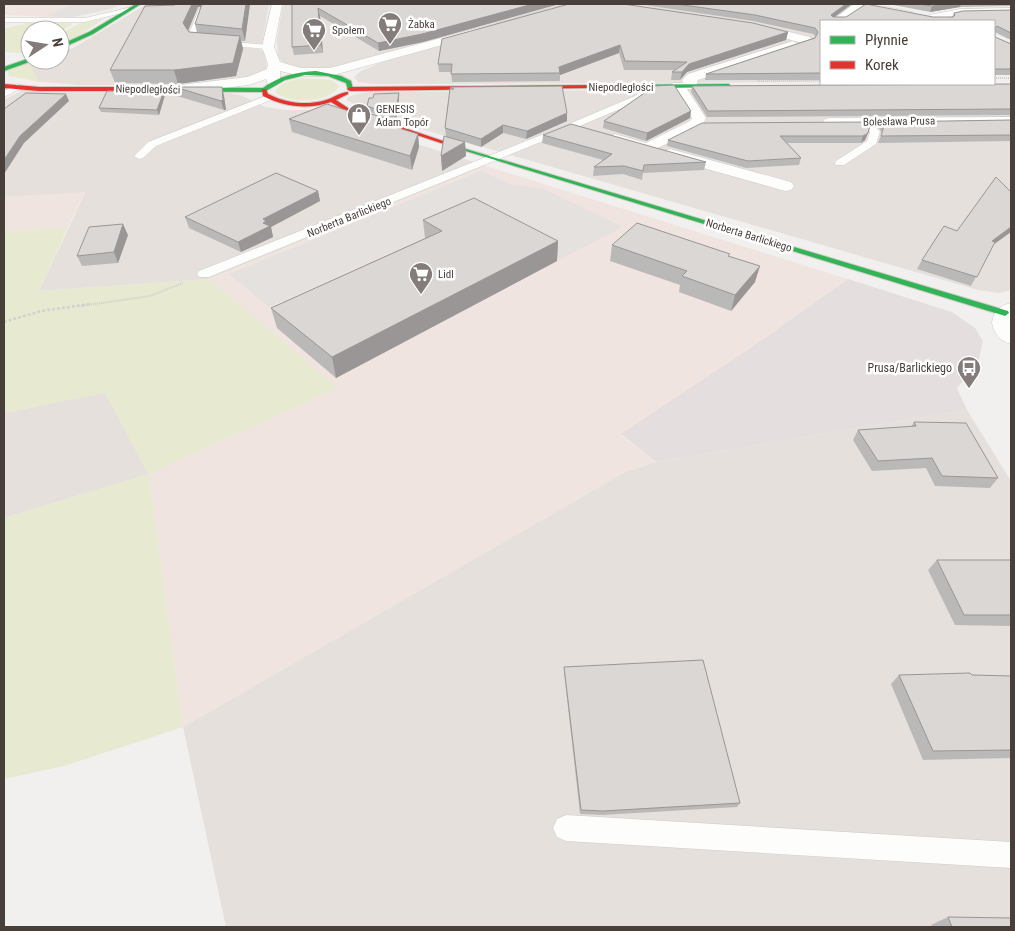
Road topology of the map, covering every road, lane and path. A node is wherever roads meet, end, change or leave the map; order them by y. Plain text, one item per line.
1 (277, 4) edge
2 (861, 4) edge
3 (134, 7) edge
4 (214, 8) edge
5 (1011, 11) edge
6 (54, 16) dead end
7 (4, 20) edge
8 (20, 20) edge
9 (48, 20) edge
10 (70, 20) edge
11 (837, 20) edge
12 (942, 20) edge
13 (20, 24) edge
14 (744, 25) edge
15 (4, 26) edge
16 (489, 29) edge
17 (995, 32) edge
18 (1011, 40) edge
19 (70, 42) edge
20 (268, 47) junction
21 (20, 56) edge
22 (4, 60) edge
23 (376, 61) junction
24 (20, 63) edge
25 (4, 69) edge
26 (314, 74) junction
27 (4, 78) edge
28 (995, 78) edge
29 (1011, 78) edge
30 (270, 81) junction
31 (4, 86) edge
32 (350, 86) junction
33 (684, 86) junction
34 (738, 86) edge
35 (17, 87) junction
36 (649, 87) junction
37 (62, 88) junction
38 (175, 90) junction
39 (4, 94) edge
40 (331, 100) junction
41 (1011, 121) edge
42 (811, 122) edge
43 (868, 122) junction
44 (716, 123) edge
45 (697, 124) junction
46 (572, 126) junction
47 (647, 148) junction
48 (139, 156) dead end
49 (493, 158) junction
50 (840, 163) dead end
51 (785, 186) dead end
52 (204, 274) joint
53 (1008, 311) edge
54 (4, 322) edge
55 (1011, 337) edge
56 (566, 828) dead end
57 (1011, 854) edge

1 - 20 street
2 - 11 street
3 - 10 lane
3 - 19 street
4 - 20 lane
5 - 12 street
6 - 9 lane
7 - 8 lane
13 - 15 lane
14 - 33 street
16 - 23 street
17 - 18 path
20 - 30 street
21 - 22 street
23 - 26 street, Niepodległości
23 - 32 street
24 - 25 street
26 - 30 street, Niepodległości
26 - 32 street
27 - 37 street, Niepodległości
28 - 29 path
30 - 38 street, Niepodległości
30 - 38 street
30 - 40 street
30 - 48 lane
31 - 35 street, Niepodległości
32 - 36 street, Niepodległości
32 - 40 street
33 - 34 street, Niepodległości
33 - 36 street, Niepodległości
33 - 45 street
35 - 37 street, Niepodległości
35 - 39 lane
36 - 46 lane
37 - 38 street, Niepodległości
40 - 49 street, Norberta Barlickiego
41 - 43 street, Bolesława Prusa
42 - 43 street, Bolesława Prusa
43 - 50 lane
44 - 45 street
45 - 47 street
46 - 47 street
46 - 49 lane
47 - 51 street
49 - 52 lane, Norberta Barlickiego
49 - 53 street, Norberta Barlickiego
52 - 54 path
53 - 55 street
56 - 57 lane

